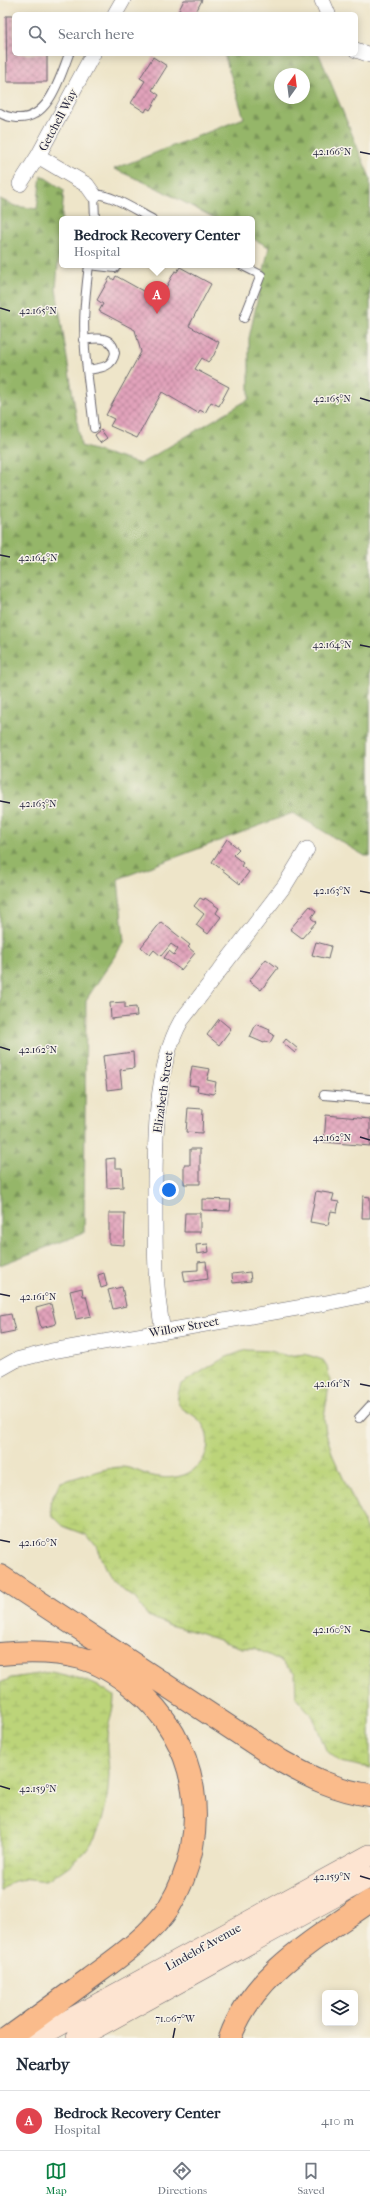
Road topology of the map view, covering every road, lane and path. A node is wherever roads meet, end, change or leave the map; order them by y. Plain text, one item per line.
1 (123, 0) edge
2 (322, 0) edge
3 (116, 12) edge
4 (327, 12) edge
5 (358, 51) edge
6 (370, 55) edge
7 (68, 56) edge
8 (93, 56) edge
9 (0, 112) edge
10 (38, 156) junction
11 (20, 184) dead end
12 (94, 195) junction
13 (95, 216) edge
14 (146, 216) edge
15 (89, 268) edge
16 (247, 268) edge
17 (244, 318) dead end
18 (83, 340) junction
19 (87, 370) junction
20 (94, 428) dead end
21 (307, 849) dead end
22 (324, 1095) dead end
23 (370, 1099) edge
24 (370, 1294) edge
25 (163, 1331) junction
26 (0, 1369) edge
27 (370, 1406) edge
28 (359, 1418) dead end
29 (0, 1576) edge
30 (0, 1654) edge
31 (370, 1795) edge
32 (370, 1855) edge
33 (370, 1877) edge
34 (370, 1901) edge
35 (8, 2038) edge
36 (36, 2038) edge
37 (76, 2038) edge
38 (230, 2038) edge

1 - 3 street
2 - 4 street
5 - 6 street
7 - 9 lane
8 - 10 street, Getchell Way
10 - 11 street, Getchell Way
10 - 12 street
12 - 13 lane
12 - 14 lane
15 - 18 lane
16 - 17 lane
18 - 19 lane
18 - 19 lane
19 - 20 lane
21 - 25 street, Elizabeth Street
22 - 23 lane
24 - 25 street, Willow Street
25 - 26 street, Willow Street
27 - 28 lane
29 - 31 highway
30 - 35 highway
32 - 36 main road, Lindelof Avenue
33 - 37 main road, Lindelof Avenue
34 - 38 highway

